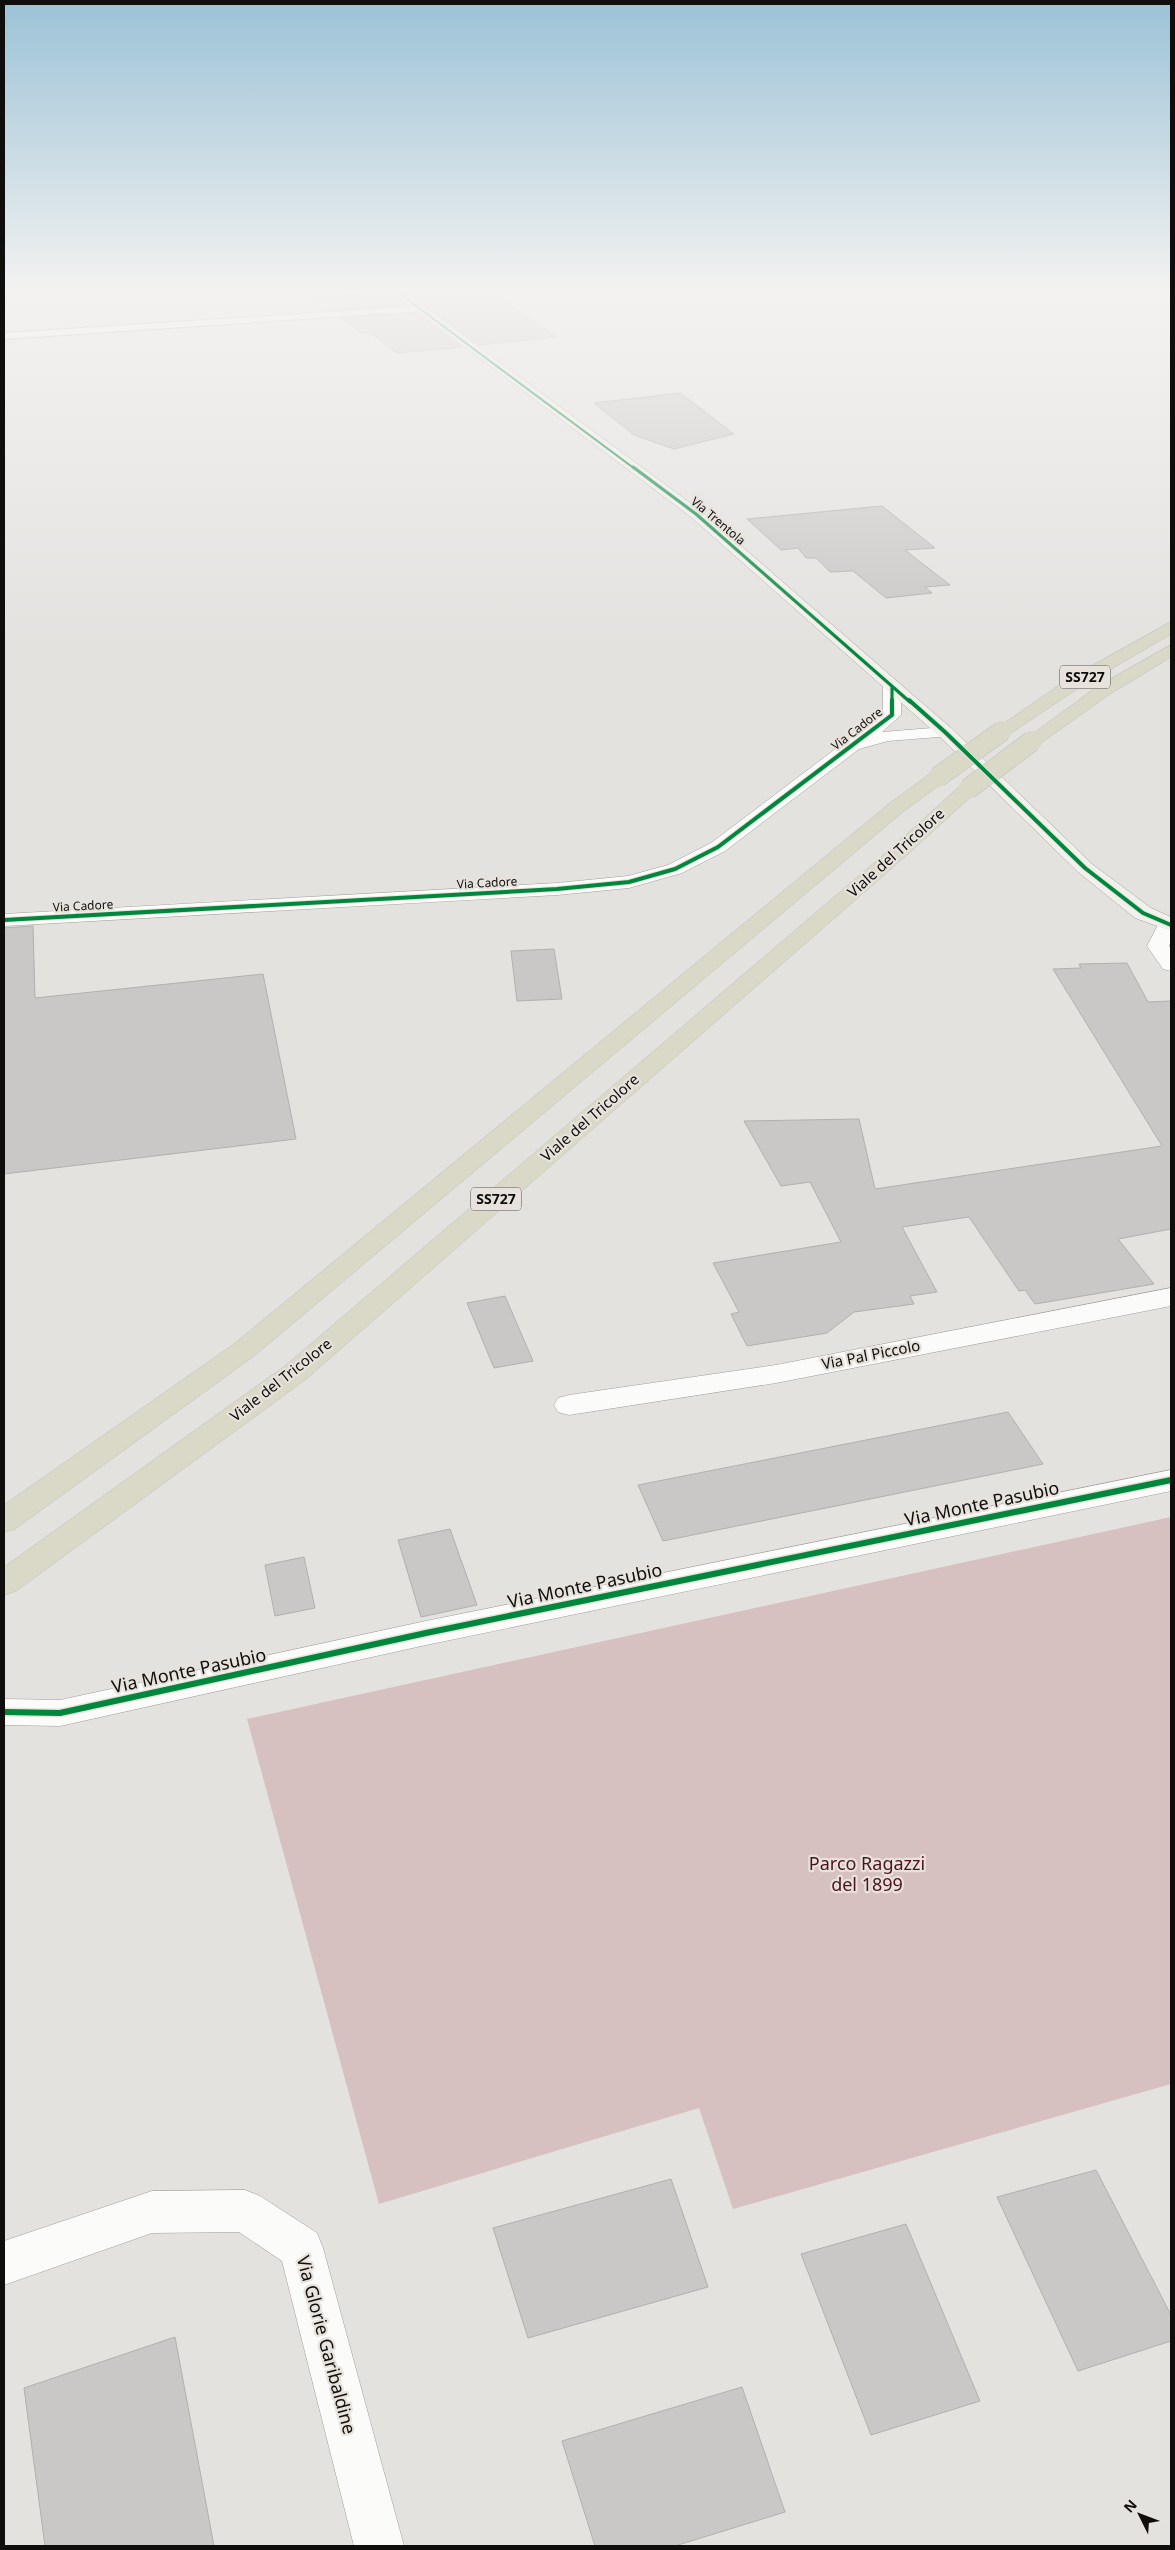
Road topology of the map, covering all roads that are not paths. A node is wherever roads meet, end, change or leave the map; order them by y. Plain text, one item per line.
1 (552, 407) edge
2 (1171, 627) edge
3 (1171, 650) edge
4 (892, 687) junction
5 (945, 732) junction
6 (852, 746) junction
7 (4, 920) edge
8 (1170, 924) edge
9 (1171, 964) edge
10 (1171, 1297) edge
11 (569, 1405) dead end
12 (1171, 1480) edge
13 (4, 1521) edge
14 (4, 1583) edge
15 (5, 1712) dead end
16 (4, 2263) edge
17 (379, 2546) edge

1 - 4 street, Via Trentola
2 - 13 highway, Viale del Tricolore / SS727, bridge
3 - 14 highway, Viale del Tricolore / SS727, bridge
4 - 5 street, Via Trentola
4 - 6 street, Via Cadore
5 - 6 street, Via Cadore
5 - 8 street
6 - 7 street, Via Cadore
8 - 9 street
10 - 11 street, Via Pal Piccolo
12 - 15 street, Via Monte Pasubio
16 - 17 street, Via Glorie Garibaldine

